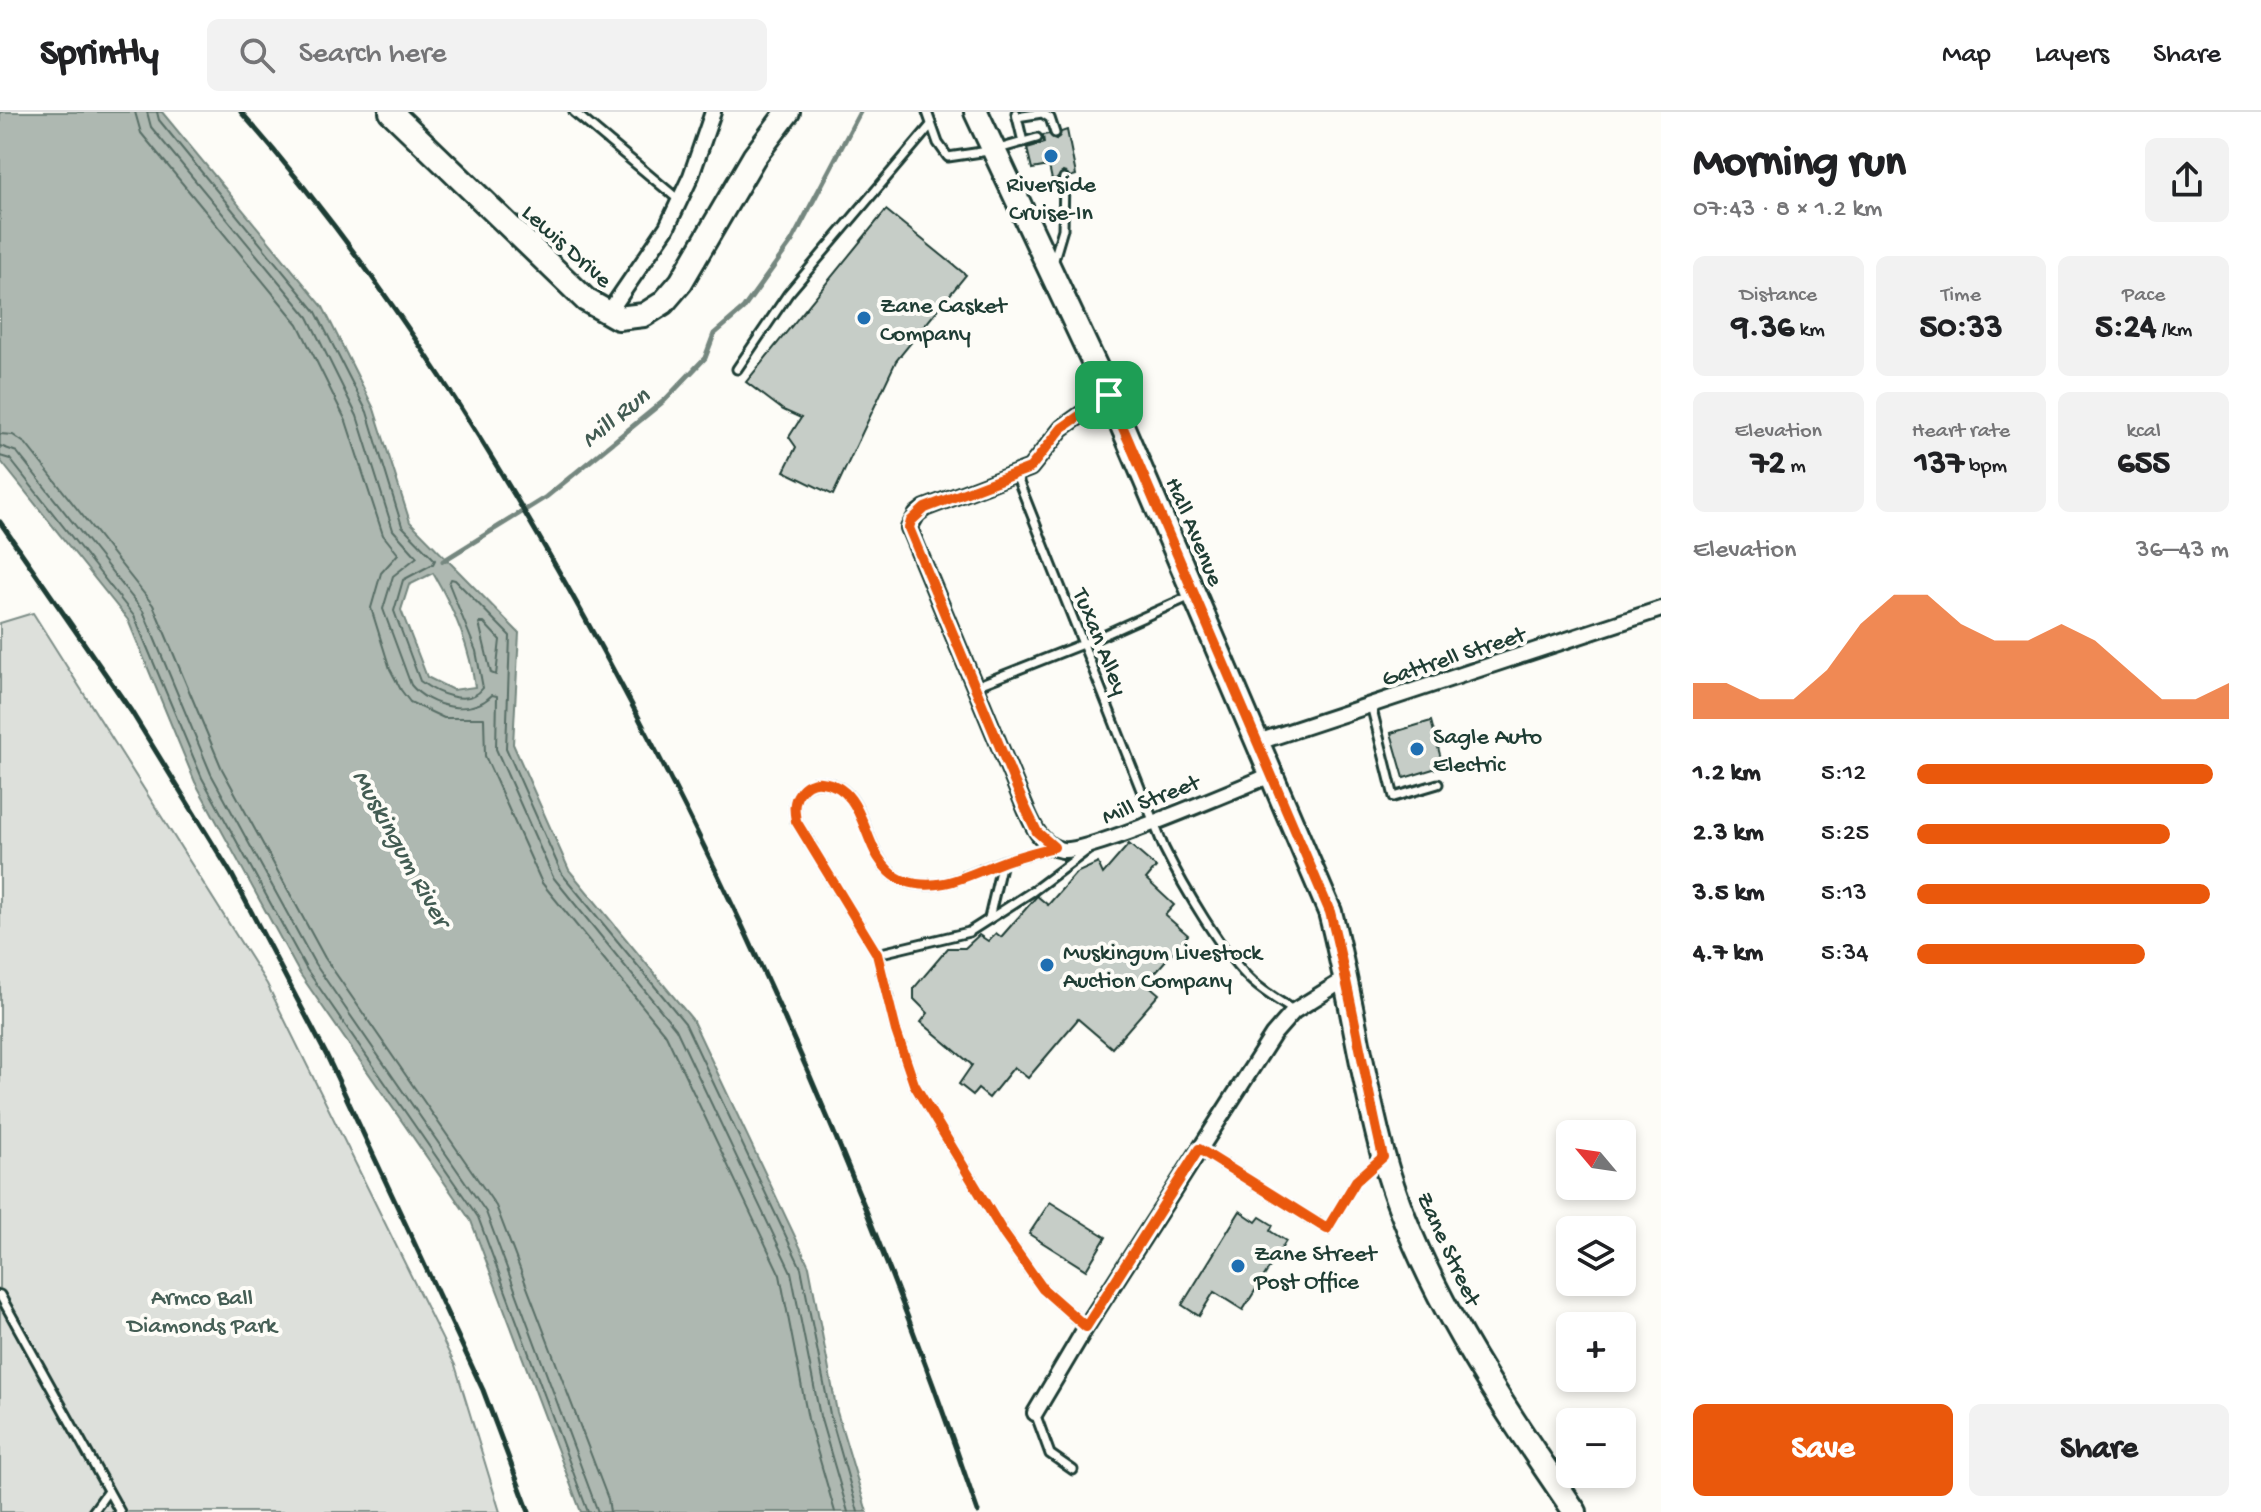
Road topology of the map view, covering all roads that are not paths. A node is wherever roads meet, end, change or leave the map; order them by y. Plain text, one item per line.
1 (391, 112) edge
2 (574, 112) edge
3 (713, 112) edge
4 (788, 112) edge
5 (927, 112) edge
6 (976, 112) edge
7 (1016, 114) edge
8 (931, 125) junction
9 (1055, 133) dead end
10 (1037, 138) dead end
11 (1023, 142) junction
12 (995, 150) junction
13 (1064, 178) dead end
14 (680, 201) junction
15 (1050, 268) junction
16 (607, 315) junction
17 (737, 369) dead end
18 (1109, 395) junction
19 (1016, 475) junction
20 (1195, 594) junction
21 (1661, 609) edge
22 (1081, 643) junction
23 (975, 686) junction
24 (1371, 705) junction
25 (1258, 742) junction
26 (1271, 775) junction
27 (1438, 784) dead end
28 (1154, 820) junction
29 (1097, 843) junction
30 (1050, 844) junction
31 (1002, 862) junction
32 (989, 919) junction
33 (877, 954) junction
34 (1347, 978) junction
35 (1294, 1011) junction
36 (1199, 1149) junction
37 (1383, 1157) junction
38 (0, 1295) edge
39 (1086, 1327) junction
40 (1035, 1413) joint
41 (1073, 1470) dead end
42 (108, 1491) junction
43 (93, 1512) edge
44 (120, 1512) edge
45 (1575, 1512) edge

1 - 16 main road, Lewis Drive
2 - 14 lane
3 - 14 street
4 - 16 main road, Lewis Drive
5 - 8 lane
6 - 12 main road, Hall Avenue
7 - 9 lane
7 - 11 lane
8 - 12 lane
8 - 17 lane
10 - 11 lane
11 - 12 lane
12 - 15 main road, Hall Avenue
13 - 15 lane
14 - 16 street
15 - 18 main road, Hall Avenue
18 - 19 street
18 - 20 main road, Hall Avenue
19 - 22 lane, Tuxan Alley
19 - 23 street
20 - 22 lane
20 - 25 main road, Hall Avenue
21 - 24 street, Gattrell Street
22 - 23 lane
22 - 28 lane, Tuxan Alley
23 - 30 street
24 - 25 street, Gattrell Street
24 - 27 lane
25 - 26 main road, Hall Avenue
26 - 28 street, Mill Street
26 - 34 main road, Hall Avenue
28 - 29 street, Mill Street
28 - 35 lane, Tuxan Alley
29 - 30 street, Mill Street
29 - 32 lane
30 - 31 lane
31 - 32 lane
31 - 33 lane
32 - 33 lane
33 - 39 lane
34 - 35 street
34 - 37 main road, Zane Street
35 - 36 street
36 - 37 lane
36 - 39 street
37 - 45 main road, Zane Street
38 - 42 lane
39 - 40 street
40 - 41 lane
42 - 43 lane
42 - 44 lane

